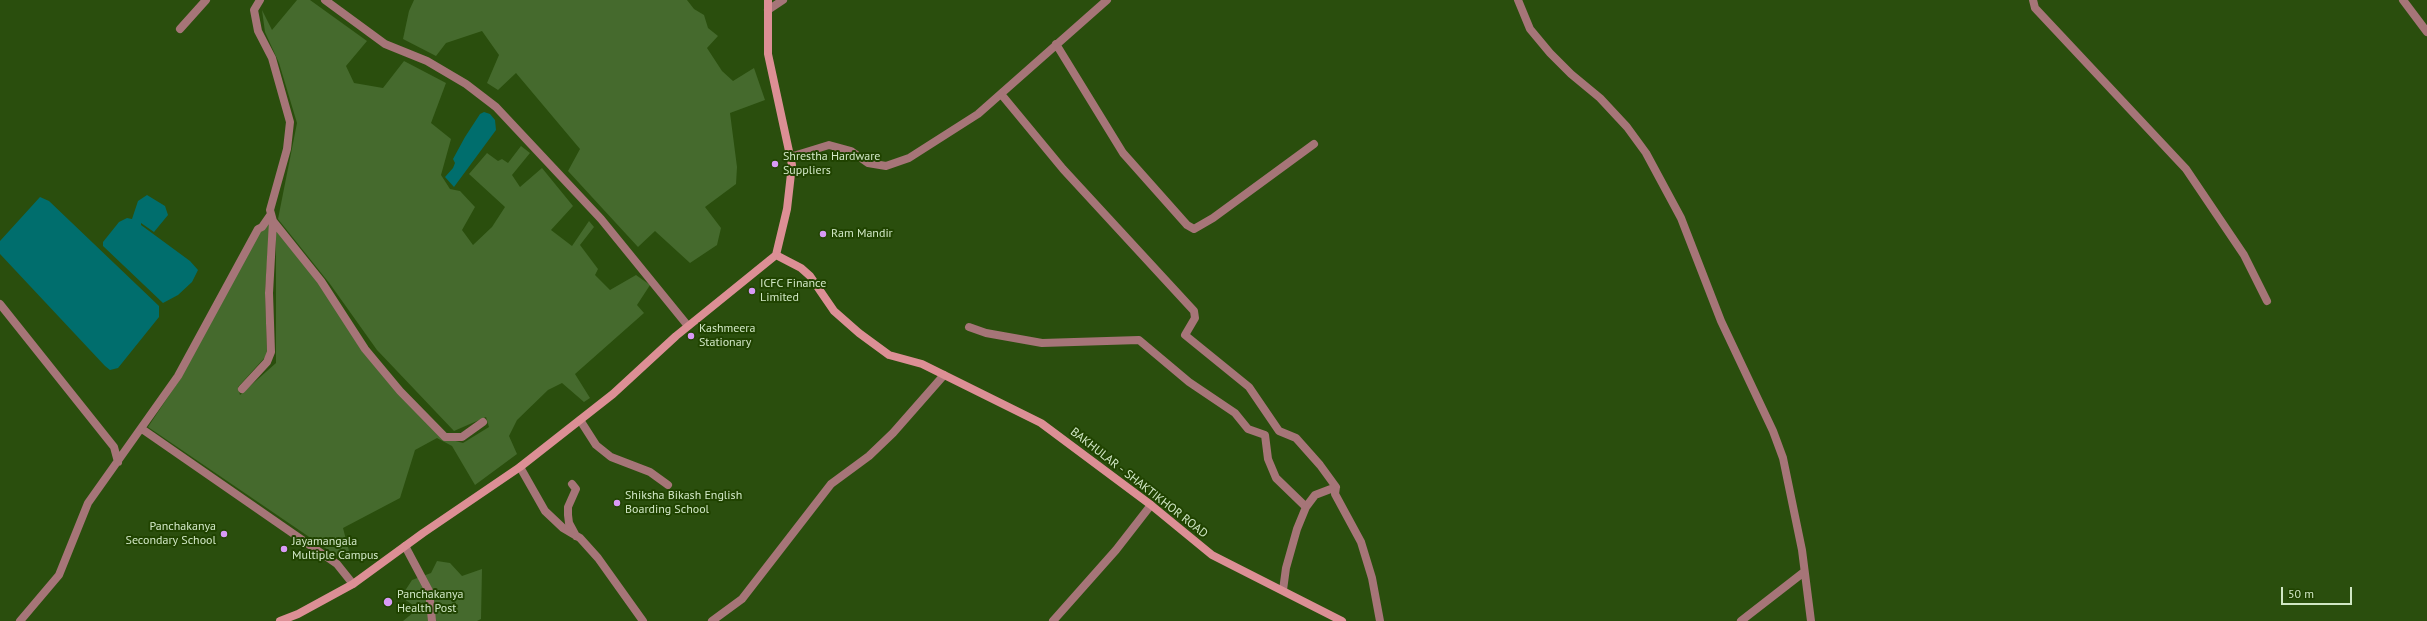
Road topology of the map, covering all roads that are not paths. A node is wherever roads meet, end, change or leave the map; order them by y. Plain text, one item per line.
1 (206, 0) edge
2 (260, 0) edge
3 (325, 0) edge
4 (768, 0) edge
5 (783, 0) edge
6 (1107, 0) edge
7 (1518, 0) edge
8 (2033, 0) edge
9 (2402, 0) edge
10 (768, 10) junction
11 (180, 29) dead end
12 (2427, 32) edge
13 (1056, 44) junction
14 (1002, 94) junction
15 (1314, 144) dead end
16 (790, 157) junction
17 (272, 217) junction
18 (776, 255) junction
19 (2268, 301) dead end
20 (0, 304) edge
21 (688, 326) junction
22 (969, 327) dead end
23 (944, 375) junction
24 (242, 389) dead end
25 (580, 420) junction
26 (483, 422) dead end
27 (142, 428) junction
28 (118, 462) junction
29 (520, 467) junction
30 (572, 484) dead end
31 (668, 485) dead end
32 (1336, 487) junction
33 (1151, 505) junction
34 (1306, 507) junction
35 (576, 536) junction
36 (404, 546) junction
37 (1804, 572) junction
38 (353, 584) junction
39 (1283, 590) junction
40 (20, 621) edge
41 (280, 621) edge
42 (432, 621) edge
43 (643, 621) edge
44 (712, 621) edge
45 (1053, 621) edge
46 (1342, 621) edge
47 (1380, 621) edge
48 (1741, 621) edge
49 (1811, 621) edge

1 - 11 street
2 - 17 street
3 - 21 street
4 - 10 street
5 - 10 street
6 - 13 street
7 - 37 street
8 - 19 street
9 - 12 street
10 - 16 street
13 - 14 street
13 - 15 street
14 - 16 street
14 - 32 street
16 - 18 street
17 - 24 street
17 - 26 street
17 - 27 street
18 - 21 street
18 - 23 street, BAKHULAR - SHAKTIKHOR ROAD
20 - 28 street
21 - 25 street
22 - 34 street
23 - 33 street, BAKHULAR - SHAKTIKHOR ROAD
23 - 44 street
25 - 29 street
25 - 31 street
27 - 28 street
27 - 38 street
28 - 40 street
29 - 35 street
29 - 36 street
30 - 35 street
32 - 34 street
32 - 47 street
33 - 39 street, BAKHULAR - SHAKTIKHOR ROAD
33 - 45 street
34 - 39 street
35 - 43 street
36 - 38 street
36 - 42 street
37 - 48 street
37 - 49 street
38 - 41 street
39 - 46 street, BAKHULAR - SHAKTIKHOR ROAD

